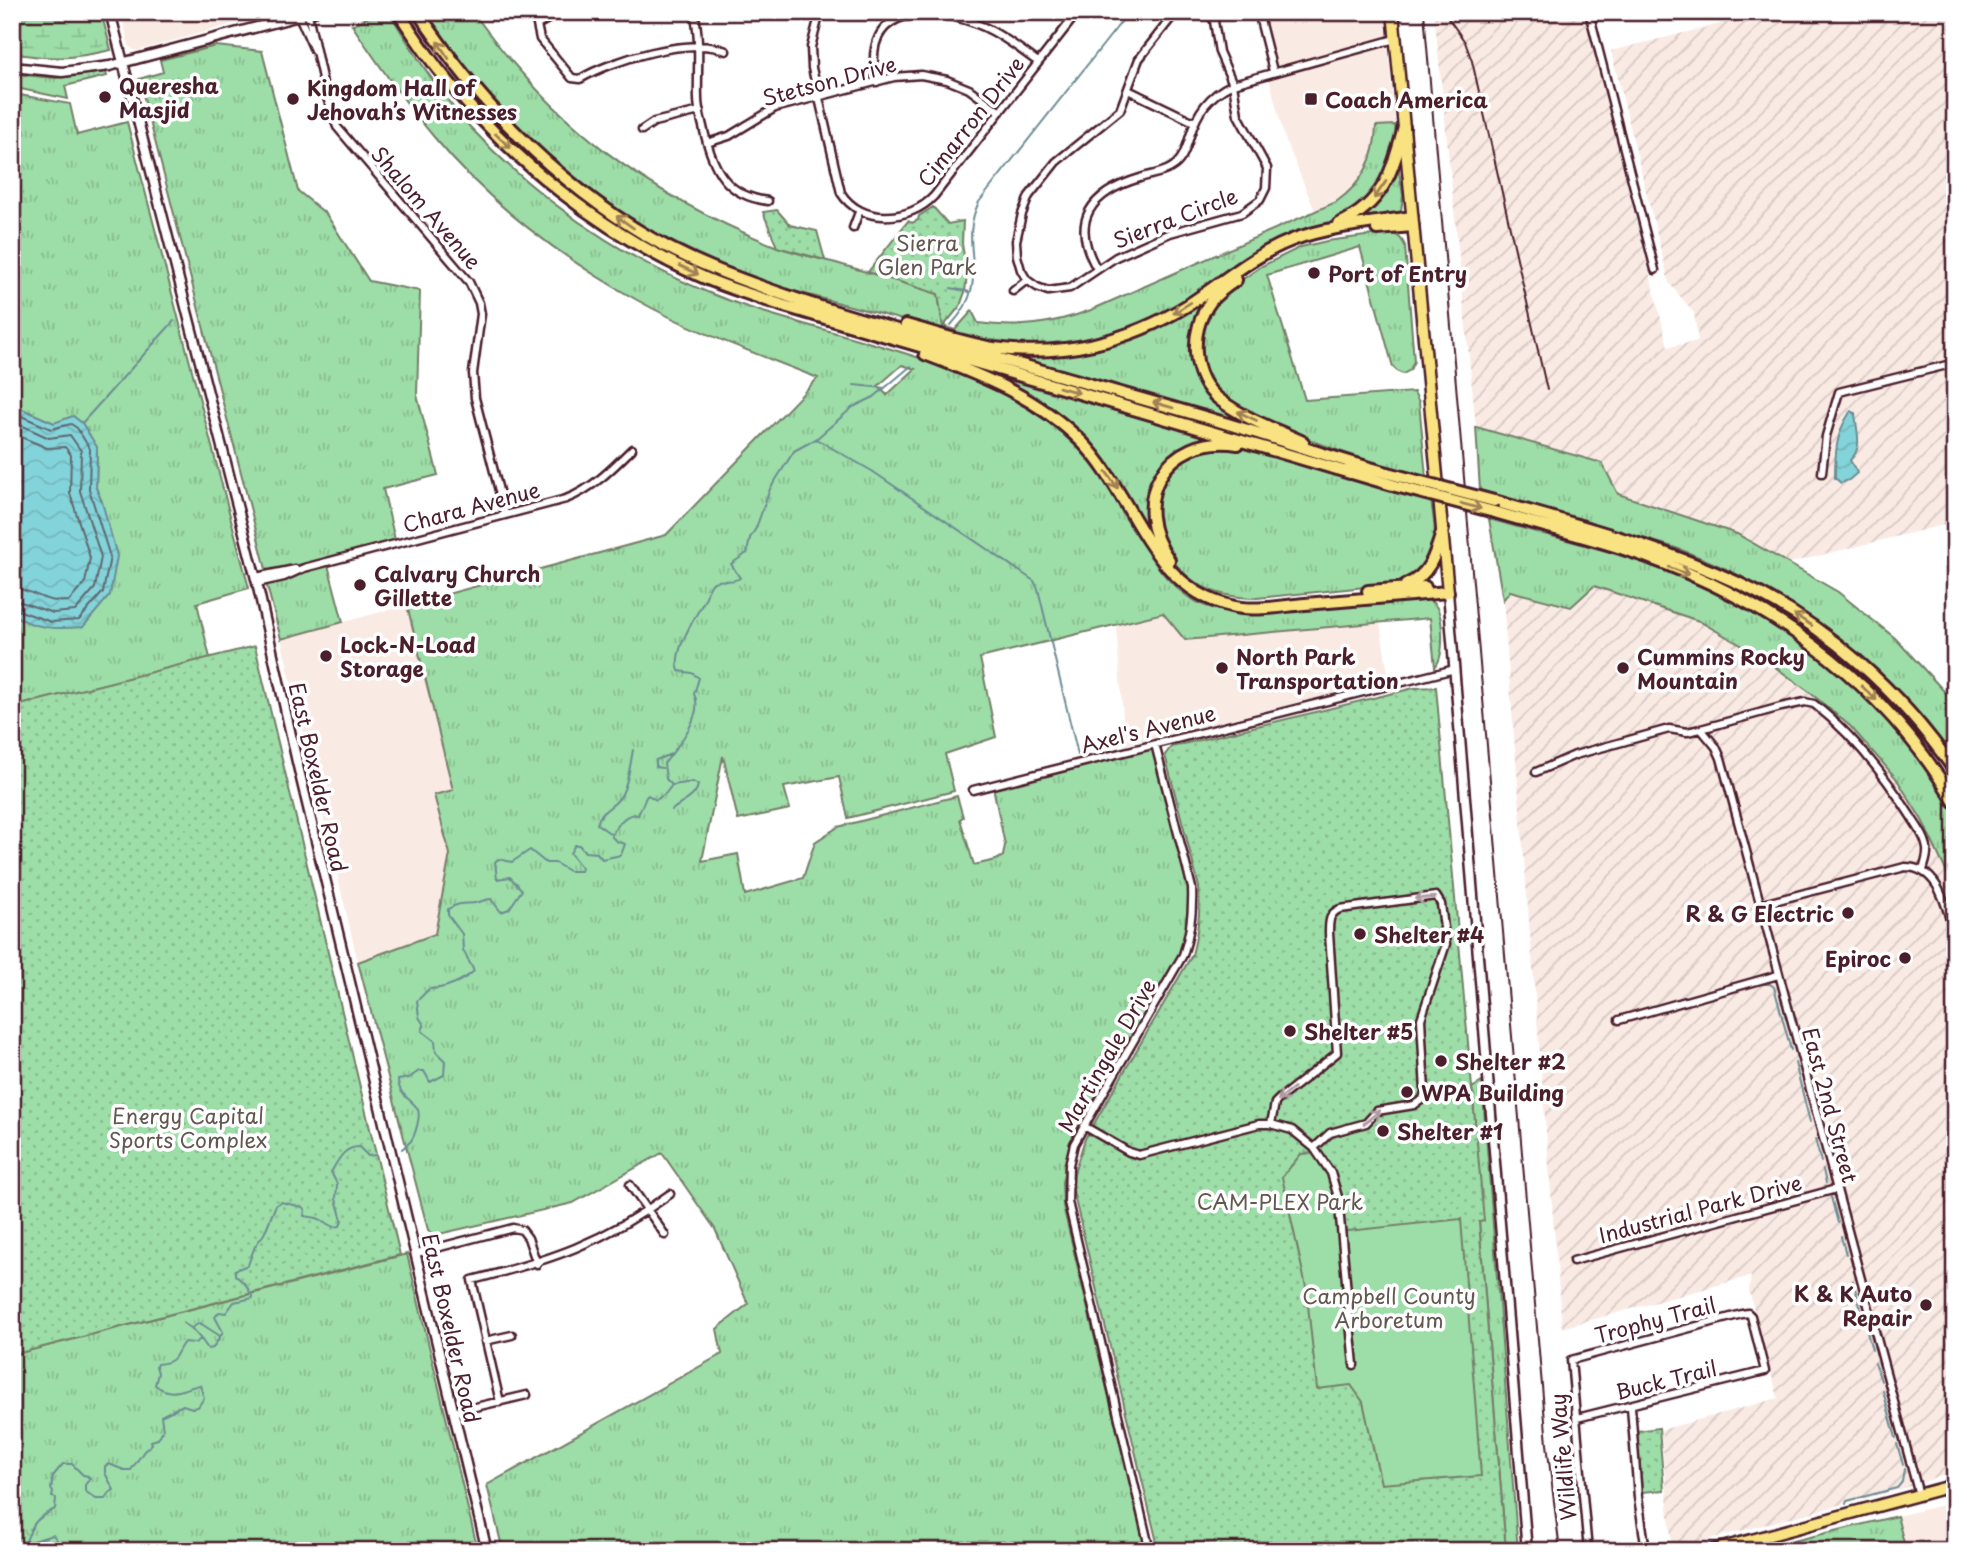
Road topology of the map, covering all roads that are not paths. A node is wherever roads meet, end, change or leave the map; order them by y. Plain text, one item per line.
1 (110, 12) edge
2 (398, 12) edge
3 (418, 12) edge
4 (561, 12) edge
5 (694, 12) edge
6 (819, 12) edge
7 (1176, 12) edge
8 (1208, 12) edge
9 (1258, 12) edge
10 (1393, 12) edge
11 (1589, 12) edge
12 (311, 13) edge
13 (1077, 13) edge
14 (299, 16) junction
15 (1395, 39) junction
16 (699, 46) junction
17 (726, 51) dead end
18 (315, 52) junction
19 (1038, 62) junction
20 (123, 63) junction
21 (12, 67) edge
22 (1273, 71) junction
23 (877, 82) junction
24 (1233, 84) junction
25 (1129, 90) junction
26 (818, 97) junction
27 (700, 111) junction
28 (1000, 112) junction
29 (1194, 122) junction
30 (1404, 127) junction
31 (642, 130) dead end
32 (707, 143) junction
33 (1185, 152) junction
34 (1194, 155) dead end
35 (768, 201) dead end
36 (859, 212) junction
37 (1413, 221) junction
38 (853, 228) dead end
39 (1327, 230) junction
40 (1097, 269) junction
41 (1655, 270) dead end
42 (1027, 280) junction
43 (769, 290) junction
44 (1013, 291) dead end
45 (895, 338) junction
46 (1955, 363) edge
47 (632, 449) dead end
48 (1352, 468) junction
49 (1822, 473) dead end
50 (1398, 481) junction
51 (505, 514) junction
52 (1443, 529) junction
53 (257, 580) junction
54 (1399, 588) junction
55 (1448, 588) junction
56 (1455, 669) junction
57 (1701, 729) junction
58 (1155, 744) junction
59 (1955, 771) edge
60 (1536, 772) dead end
61 (973, 790) dead end
62 (1955, 803) edge
63 (1923, 870) junction
64 (1759, 905) junction
65 (1955, 936) edge
66 (1778, 975) junction
67 (1619, 1020) dead end
68 (1271, 1124) junction
69 (1084, 1126) junction
70 (1314, 1148) junction
71 (630, 1185) dead end
72 (1836, 1189) junction
73 (670, 1194) dead end
74 (648, 1210) junction
75 (665, 1235) dead end
76 (417, 1253) junction
77 (1573, 1261) dead end
78 (537, 1264) junction
79 (512, 1335) dead end
80 (485, 1341) junction
81 (1572, 1360) joint
82 (1354, 1365) dead end
83 (1765, 1371) joint
84 (527, 1395) dead end
85 (500, 1402) junction
86 (1631, 1406) junction
87 (454, 1412) junction
88 (1577, 1418) junction
89 (1955, 1485) edge
90 (1919, 1495) junction
91 (487, 1551) edge
92 (1150, 1551) edge
93 (1527, 1551) edge
94 (1588, 1551) edge
95 (1646, 1551) edge
96 (1711, 1551) edge

1 - 20 main road, East Boxelder Road
2 -> 45 highway
43 -> 3 highway
4 - 16 street
5 - 16 street
6 - 26 street
7 - 25 street
8 - 24 street, Sierra Circle
9 - 22 street
10 - 15 main road
11 - 41 street
12 - 14 main road
12 - 18 street, Shalom Avenue
13 - 19 street, Cimarron Drive
14 - 18 street, Shalom Avenue
14 - 20 main road
15 - 22 street
15 - 30 main road
16 - 17 street
16 - 27 street
18 - 51 street, Shalom Avenue
19 - 23 street
19 - 28 street, Cimarron Drive
20 - 21 main road
20 - 53 main road, East Boxelder Road
22 - 24 street
23 - 26 street, Stetson Drive
23 - 28 street, Stetson Drive
24 - 29 street
24 - 40 street, Sierra Circle
25 - 29 street
25 - 42 street
26 - 32 street, Stetson Drive
26 - 36 street
27 - 31 street
27 - 32 street
28 - 36 street, Cimarron Drive
29 - 33 street
30 - 37 main road
30 -> 39 highway
32 - 35 street
33 - 34 street
33 - 40 street
36 - 38 street
37 - 39 highway
48 -> 37 highway
37 - 52 main road
39 -> 43 highway
40 - 42 street, Sierra Circle
42 - 44 street
48 -> 43 highway
45 -> 48 highway
45 -> 55 highway
46 - 49 street
47 - 51 street, Chara Avenue
48 - 50 highway
48 - 54 highway
59 -> 50 highway, bridge
50 -> 62 highway, bridge
51 - 53 street, Chara Avenue
52 - 54 highway
52 - 55 main road
53 - 76 main road, East Boxelder Road
54 - 55 highway
55 - 56 main road
56 - 58 street, Axel's Avenue
56 - 93 main road
57 - 60 street
57 - 63 street
57 - 64 street, East 2nd Street
58 - 61 street, Axel's Avenue
58 - 69 street, Martingale Drive
63 - 64 street
63 - 65 street
64 - 66 street, East 2nd Street
66 - 67 street
66 - 72 street, East 2nd Street
68 - 69 street
68 - 70 street
70 -> 68 street
69 - 92 street, Martingale Drive
70 - 82 street
71 - 74 street
72 - 77 street, Industrial Park Drive
72 - 90 street, East 2nd Street
73 - 74 street
74 - 75 street
74 - 78 street
76 - 78 street
76 - 87 main road, East Boxelder Road
78 - 80 street
79 - 80 street
80 - 85 street
81 - 83 street, Trophy Trail
81 - 88 street, Wildlife Way
83 - 86 street, Buck Trail
84 - 85 street
85 - 87 street
86 - 88 street, Buck Trail
86 - 95 street
87 - 91 main road, East Boxelder Road
88 - 94 street, Wildlife Way
89 - 90 main road
90 - 96 main road

